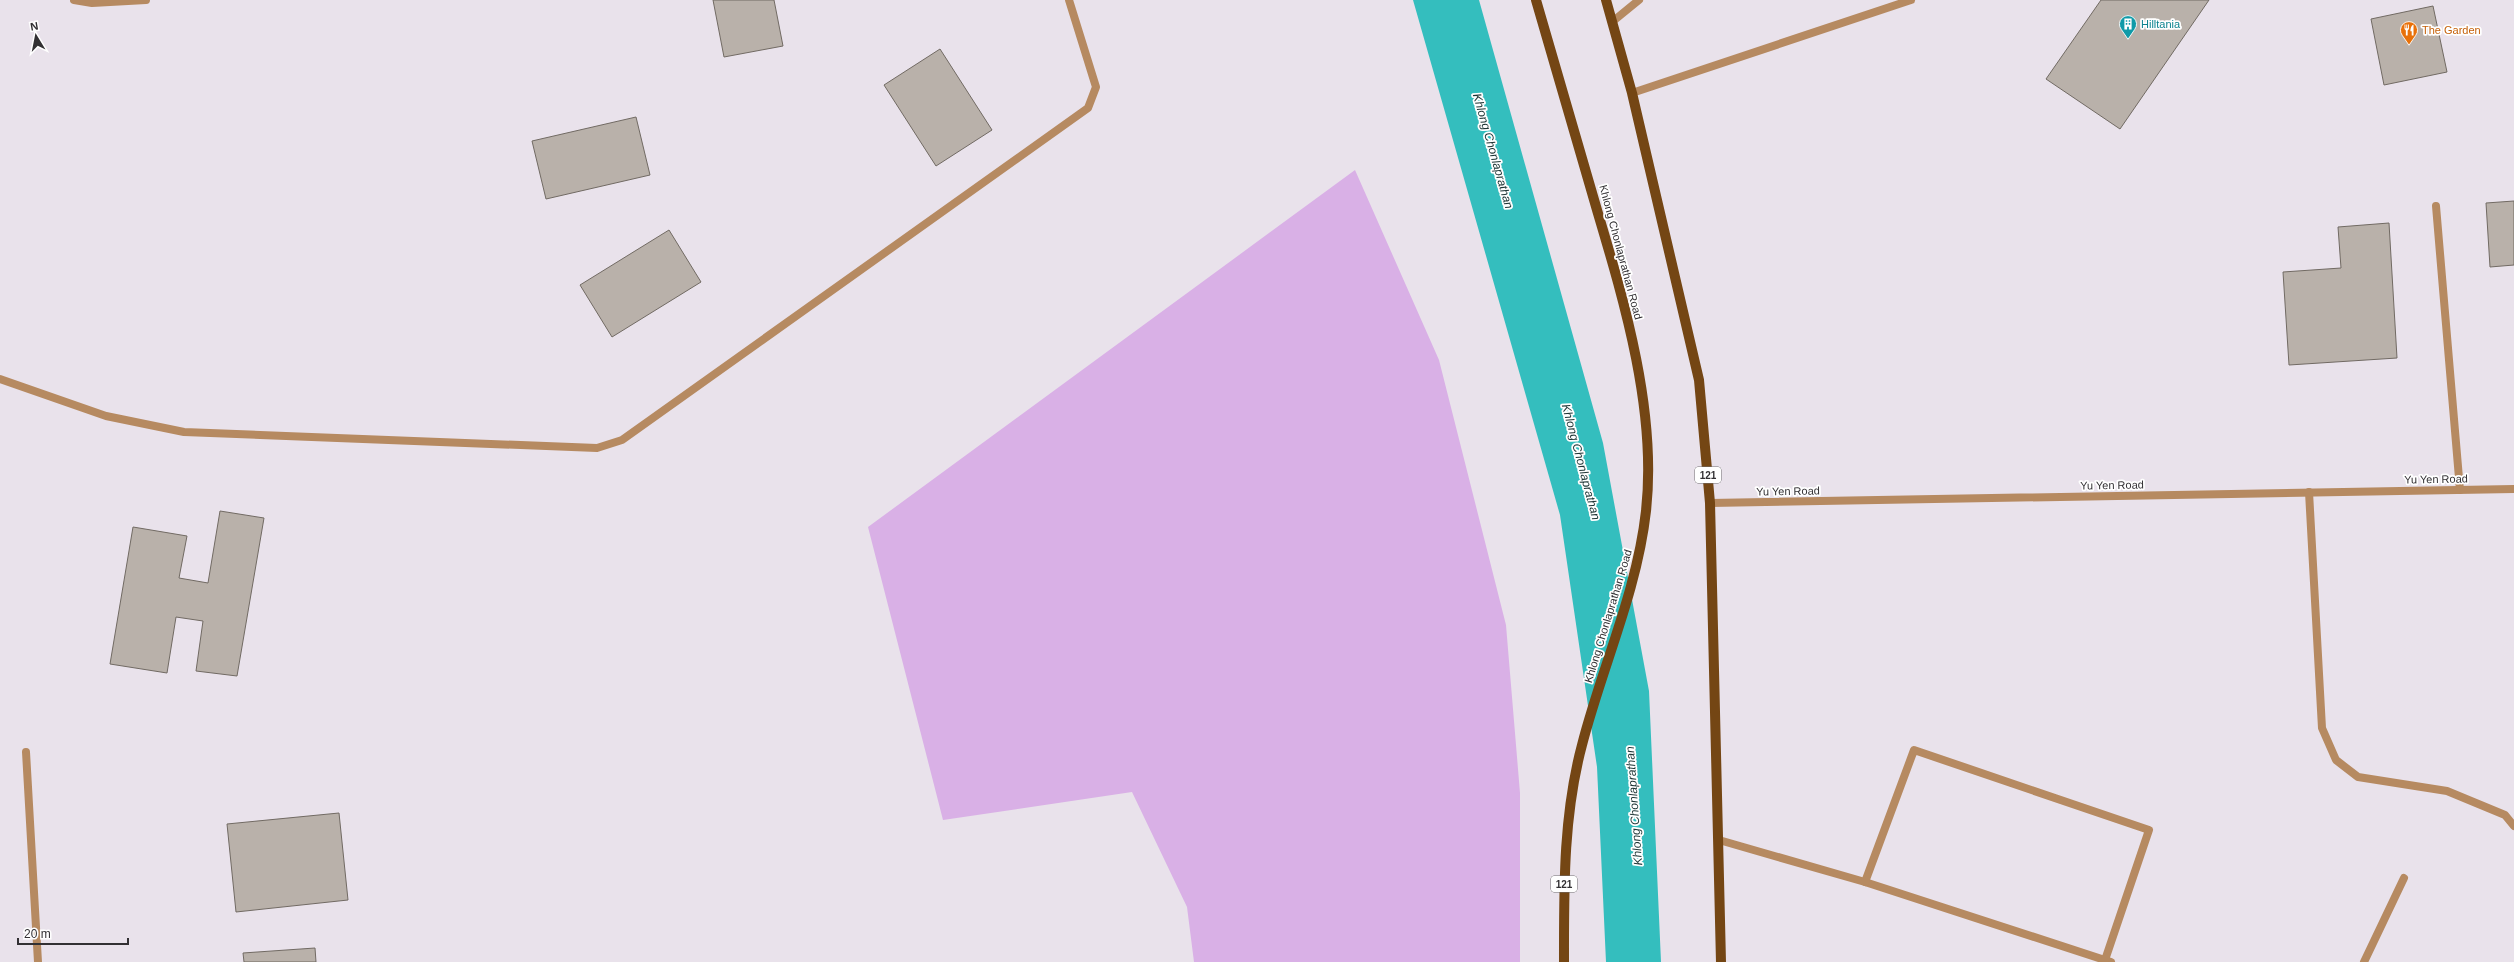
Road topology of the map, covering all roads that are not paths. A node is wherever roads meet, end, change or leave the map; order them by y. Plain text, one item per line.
1 (74, 0) edge
2 (146, 0) edge
3 (1069, 0) edge
4 (1536, 0) edge
5 (1606, 0) edge
6 (1639, 0) edge
7 (1911, 0) edge
8 (1612, 22) junction
9 (1632, 93) junction
10 (2436, 206) dead end
11 (0, 379) edge
12 (2514, 489) edge
13 (2460, 490) junction
14 (2309, 492) junction
15 (1710, 503) junction
16 (26, 752) dead end
17 (2514, 826) edge
18 (1719, 840) junction
19 (2404, 878) dead end
20 (1865, 882) junction
21 (2108, 961) edge
22 (38, 962) edge
23 (1564, 962) edge
24 (1721, 962) edge
25 (2364, 962) edge

1 - 2 street
3 - 11 street
4 - 23 main road, Khlong Chonlaprathan Road / 121
5 - 8 main road, 121
6 - 8 street
7 - 9 street
8 - 9 main road, 121
9 - 15 main road, 121
10 - 13 street
12 - 13 street, Yu Yen Road
13 - 14 street, Yu Yen Road
14 - 15 street, Yu Yen Road
14 - 17 street
15 - 18 main road, 121
16 - 22 street
18 - 20 street
18 - 24 main road, 121
19 - 25 street
20 - 21 street
20 - 21 street

